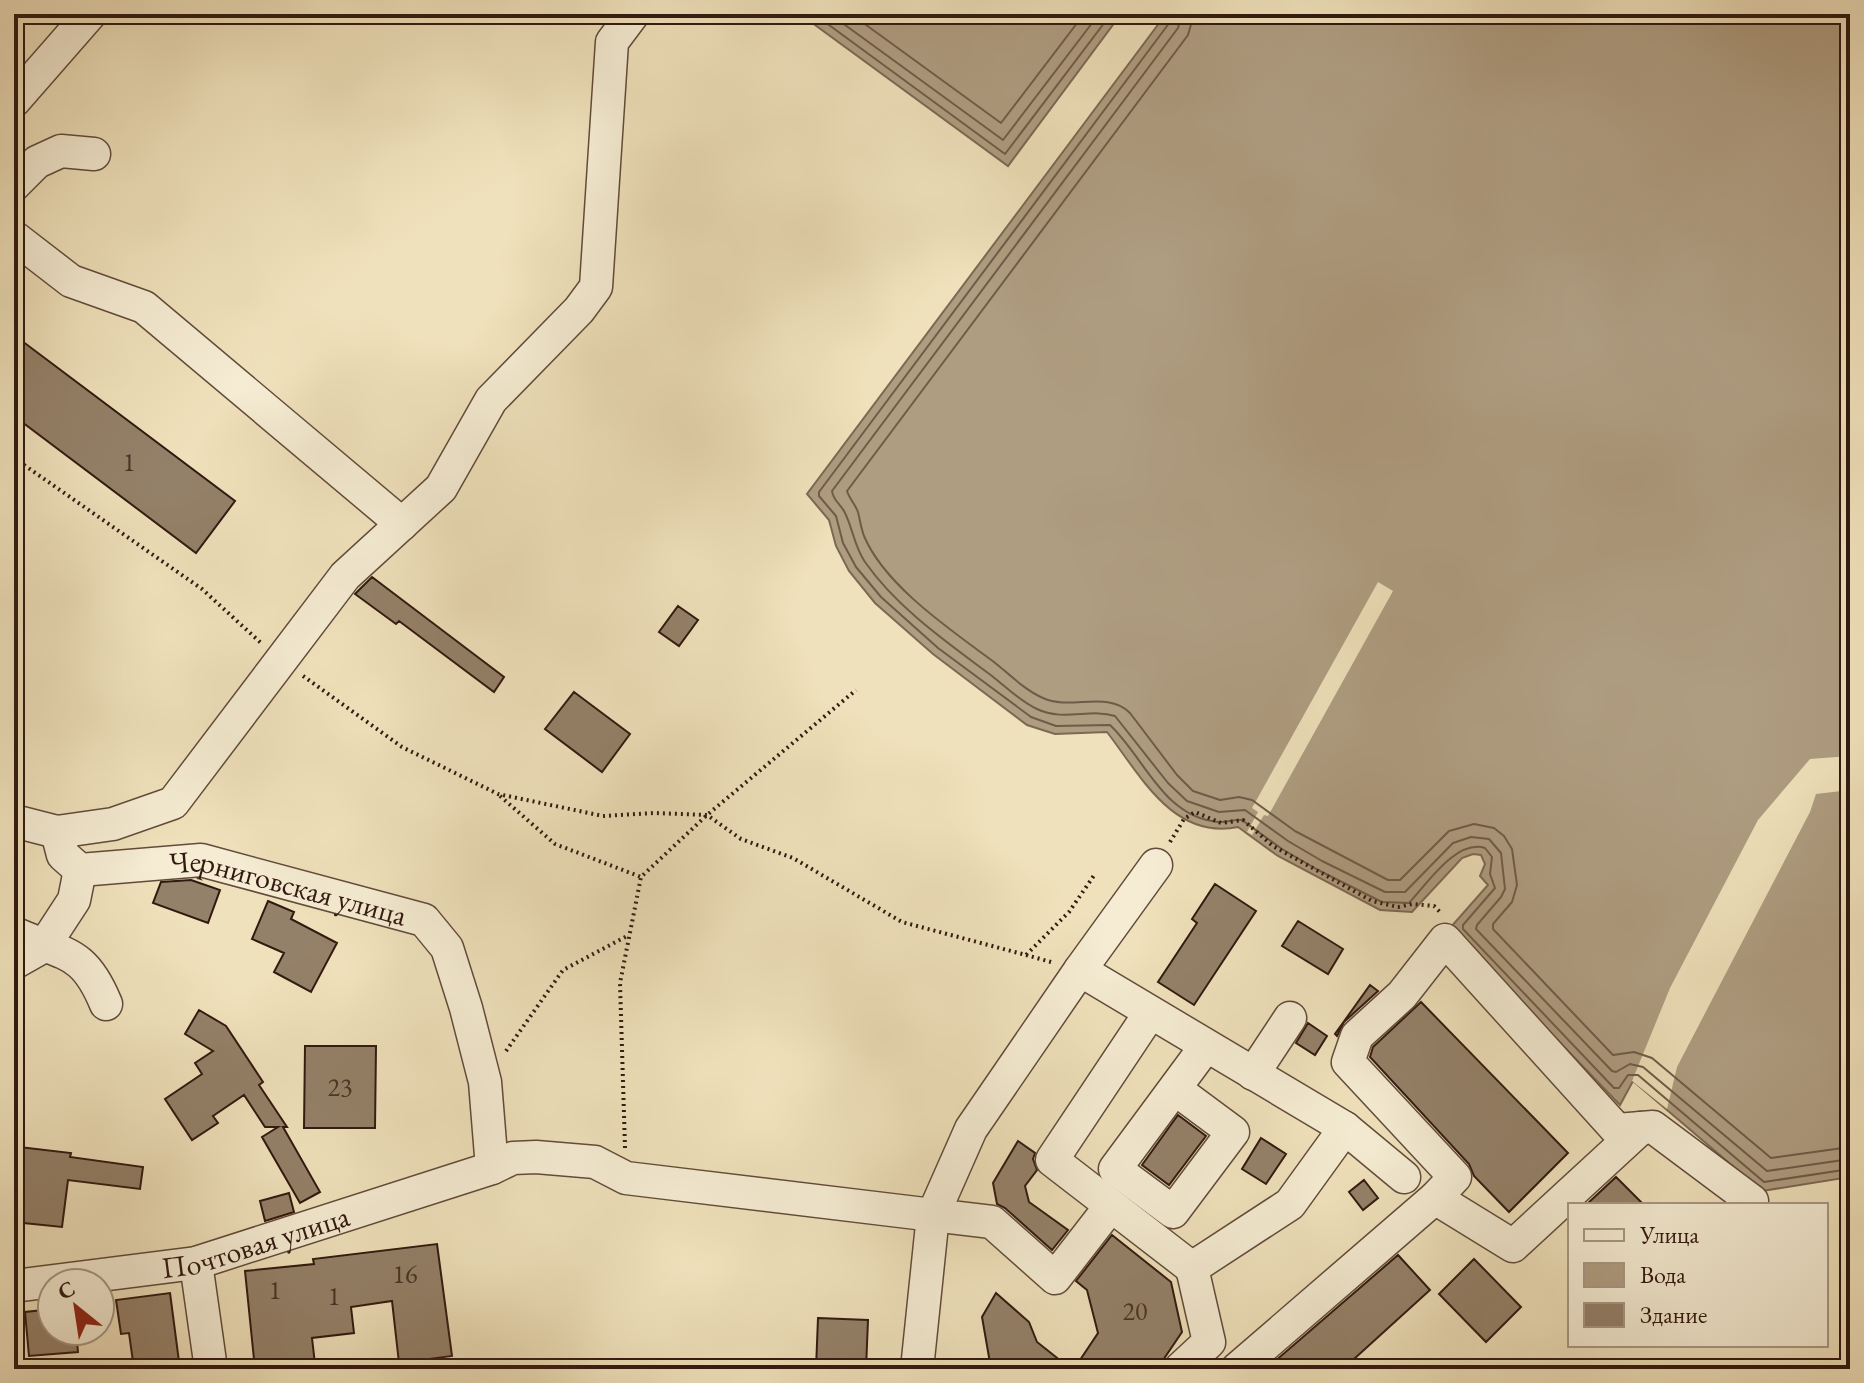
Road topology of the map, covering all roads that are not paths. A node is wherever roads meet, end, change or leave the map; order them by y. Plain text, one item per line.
1 (90, 14) edge
2 (633, 14) edge
3 (14, 101) edge
4 (94, 154) dead end
5 (14, 185) edge
6 (14, 237) edge
7 (402, 524) junction
8 (14, 821) edge
9 (57, 832) junction
10 (1156, 865) road end
11 (80, 870) junction
12 (14, 933) edge
13 (44, 946) junction
14 (14, 963) edge
15 (1080, 970) junction
16 (106, 1004) dead end
17 (1150, 1013) junction
18 (1290, 1018) dead end
19 (1206, 1046) junction
20 (1253, 1074) junction
21 (1175, 1089) dead end
22 (1345, 1128) junction
23 (1641, 1128) junction
24 (492, 1168) junction
25 (1404, 1177) dead end
26 (1435, 1198) junction
27 (1752, 1201) dead end
28 (1110, 1207) junction
29 (933, 1215) junction
30 (196, 1263) junction
31 (1192, 1268) junction
32 (14, 1286) edge
33 (211, 1369) edge
34 (917, 1369) edge
35 (1180, 1369) edge
36 (1237, 1369) edge

1 - 3 street
2 - 7 street
4 - 5 street
6 - 7 street
7 - 9 street
8 - 9 street
9 - 11 street
10 - 15 street
11 - 13 street
11 - 24 street, Черниговская улица
12 - 13 street
13 - 14 street
13 - 16 street
15 - 17 street
15 - 29 street
17 - 19 street
17 - 28 street
18 - 20 street
19 - 20 street
19 - 21 street
20 - 22 street
22 - 25 street
22 - 31 street
23 - 26 street
23 - 26 street
23 - 27 street
24 - 29 street, Почтовая улица
24 - 30 street, Почтовая улица
26 - 36 street
28 - 29 street, Почтовая улица
28 - 31 street
29 - 34 street
30 - 32 street, Почтовая улица
30 - 33 street
31 - 35 street

